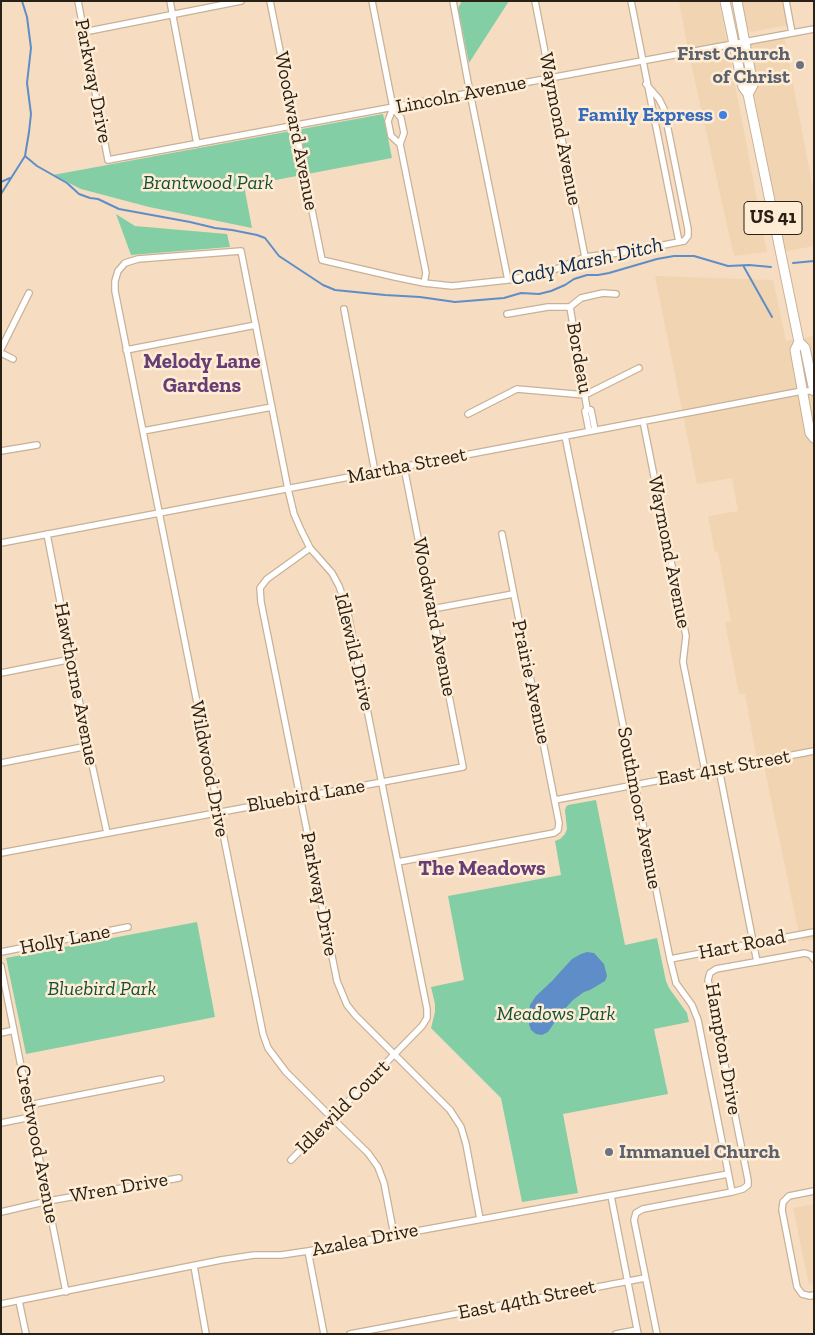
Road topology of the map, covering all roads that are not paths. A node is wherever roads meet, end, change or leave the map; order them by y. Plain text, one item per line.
1 (78, 1) edge
2 (170, 1) edge
3 (241, 1) edge
4 (270, 1) edge
5 (372, 1) edge
6 (453, 1) edge
7 (535, 1) edge
8 (630, 1) edge
9 (725, 1) edge
10 (737, 1) edge
11 (786, 1) edge
12 (172, 14) junction
13 (814, 29) edge
14 (84, 32) junction
15 (792, 33) junction
16 (745, 42) junction
17 (734, 44) junction
18 (642, 61) junction
19 (550, 78) junction
20 (646, 84) junction
21 (470, 93) junction
22 (748, 94) junction
23 (393, 108) junction
24 (295, 126) junction
25 (197, 144) junction
26 (400, 144) junction
27 (108, 160) joint
28 (679, 242) junction
29 (241, 251) joint
30 (585, 257) junction
31 (508, 280) junction
32 (424, 283) junction
33 (29, 293) dead end
34 (616, 294) dead end
35 (570, 307) junction
36 (344, 309) dead end
37 (507, 314) dead end
38 (256, 325) junction
39 (798, 342) junction
40 (1, 349) edge
41 (126, 350) junction
42 (1, 353) edge
43 (13, 359) dead end
44 (639, 368) dead end
45 (802, 391) junction
46 (814, 391) edge
47 (585, 395) junction
48 (272, 407) junction
49 (468, 414) dead end
50 (643, 421) junction
51 (142, 431) junction
52 (592, 431) junction
53 (565, 436) junction
54 (814, 438) edge
55 (37, 444) dead end
56 (1, 451) edge
57 (404, 467) junction
58 (375, 472) junction
59 (288, 489) junction
60 (158, 513) junction
61 (47, 534) junction
62 (502, 534) dead end
63 (1, 543) edge
64 (310, 548) junction
65 (513, 594) junction
66 (432, 609) junction
67 (72, 659) junction
68 (1, 673) edge
69 (88, 746) junction
70 (814, 752) edge
71 (1, 762) edge
72 (463, 767) joint
73 (719, 769) junction
74 (705, 771) junction
75 (382, 782) junction
76 (634, 785) junction
77 (300, 797) junction
78 (555, 800) junction
79 (218, 813) junction
80 (107, 833) junction
81 (1, 854) edge
82 (398, 862) junction
83 (128, 927) dead end
84 (814, 932) edge
85 (753, 943) junction
86 (1, 952) edge
87 (670, 959) junction
88 (814, 959) edge
89 (757, 962) junction
90 (1, 966) edge
91 (14, 1030) junction
92 (1, 1033) edge
93 (394, 1054) junction
94 (161, 1079) dead end
95 (29, 1105) junction
96 (31, 1117) junction
97 (332, 1118) junction
98 (1, 1123) edge
99 (291, 1160) dead end
100 (728, 1174) junction
101 (179, 1178) dead end
102 (732, 1192) junction
103 (814, 1192) edge
104 (611, 1196) junction
105 (48, 1201) junction
106 (1, 1212) edge
107 (480, 1219) junction
108 (394, 1235) junction
109 (308, 1251) junction
110 (194, 1266) junction
111 (646, 1278) junction
112 (627, 1282) junction
113 (66, 1292) junction
114 (814, 1295) edge
115 (19, 1301) junction
116 (1, 1304) edge
117 (637, 1332) edge
118 (26, 1334) edge
119 (206, 1334) edge
120 (324, 1334) edge
121 (350, 1334) edge
122 (616, 1334) edge
123 (656, 1334) edge

1 - 14 street, Parkway Drive
2 - 12 street
3 - 12 street
4 - 24 street, Woodward Avenue
5 - 23 street
6 - 21 street
7 - 19 street, Waymond Avenue
8 - 18 street
9 - 17 highway, US 41
10 - 16 highway, US 41
11 - 15 street
12 - 14 street
12 - 25 street
13 - 15 street, Lincoln Avenue
14 - 27 street, Parkway Drive
15 - 16 street, Lincoln Avenue
16 - 17 street, Lincoln Avenue
16 - 22 highway, US 41
17 - 18 street, Lincoln Avenue
17 - 22 highway, US 41
18 - 19 street, Lincoln Avenue
18 - 20 street
19 - 21 street, Lincoln Avenue
19 - 30 street, Waymond Avenue
20 - 28 street
20 - 28 street
21 - 23 street, Lincoln Avenue
21 - 31 street
22 - 39 highway, US 41
23 - 24 street, Lincoln Avenue
23 - 26 street
23 - 26 street
24 - 25 street, Lincoln Avenue
24 - 32 street, Woodward Avenue
25 - 27 street, Lincoln Avenue
26 - 32 street
28 - 30 street
29 - 38 street, Idlewild Drive
29 - 41 street, Wildwood Drive
30 - 31 street
31 - 32 street
33 - 40 street
34 - 35 street
35 - 37 street
35 - 47 street, Bordeau
36 - 58 street
38 - 41 street
38 - 48 street, Idlewild Drive
39 - 45 highway, US 41
39 - 46 highway, US 41
41 - 51 street, Wildwood Drive
42 - 43 street
44 - 47 street
45 - 46 street, Martha Street
45 - 50 street, Martha Street
45 - 54 highway, US 41
47 - 49 street
47 - 52 street, Bordeau
48 - 51 street
48 - 59 street, Idlewild Drive
50 - 52 street, Martha Street
50 - 74 street, Waymond Avenue
51 - 60 street, Wildwood Drive
52 - 53 street, Martha Street
53 - 57 street, Martha Street
53 - 76 street, Southmoor Avenue
55 - 56 street
57 - 58 street, Martha Street
57 - 66 street, Woodward Avenue
58 - 59 street, Martha Street
59 - 60 street, Martha Street
59 - 64 street, Idlewild Drive
60 - 61 street, Martha Street
60 - 79 street, Wildwood Drive
61 - 63 street, Martha Street
61 - 67 street, Hawthorne Avenue
62 - 65 street, Prairie Avenue
64 - 75 street, Idlewild Drive
64 - 77 street, Parkway Drive
65 - 66 street
65 - 78 street, Prairie Avenue
66 - 72 street, Woodward Avenue
67 - 68 street
67 - 69 street, Hawthorne Avenue
69 - 71 street
69 - 80 street, Hawthorne Avenue
70 - 73 street, East 41st Street
72 - 75 street, Bluebird Lane
73 - 74 street, East 41st Street
73 - 85 street
74 - 76 street, East 41st Street
75 - 77 street, Bluebird Lane
75 - 82 street, Idlewild Drive
76 - 78 street, East 41st Street
76 - 87 street, Southmoor Avenue
77 - 79 street, Bluebird Lane
77 - 93 street, Parkway Drive
78 - 82 street, Prairie Avenue
79 - 80 street, Bluebird Lane
79 - 97 street, Wildwood Drive
80 - 81 street, Bluebird Lane
82 - 93 street, Idlewild Drive
83 - 86 street, Holly Lane
84 - 85 street, Hart Road
85 - 87 street, Hart Road
85 - 89 street
87 - 100 street, Southmoor Avenue
88 - 89 street, Hampton Drive
89 - 102 street, Hampton Drive
90 - 91 street, Crestwood Avenue
91 - 92 street
91 - 95 street, Crestwood Avenue
93 - 97 street, Idlewild Court
93 - 107 street, Parkway Drive
94 - 95 street
95 - 96 street, Crestwood Avenue
96 - 98 street
96 - 105 street, Crestwood Avenue
97 - 99 street, Idlewild Court
97 - 108 street, Wildwood Drive
100 - 102 street
100 - 104 street, Azalea Drive
101 - 105 street, Wren Drive
102 - 111 street
103 - 114 street
104 - 107 street, Azalea Drive
104 - 112 street
105 - 106 street, Wren Drive
105 - 113 street, Crestwood Avenue
107 - 108 street, Azalea Drive
108 - 109 street, Azalea Drive
109 - 110 street, Azalea Drive
109 - 120 street
110 - 113 street, Azalea Drive
110 - 119 street
111 - 112 street, East 44th Street
111 - 123 street
112 - 117 street
112 - 121 street, East 44th Street
113 - 115 street, Azalea Drive
115 - 116 street, Azalea Drive
115 - 118 street
117 - 122 street

